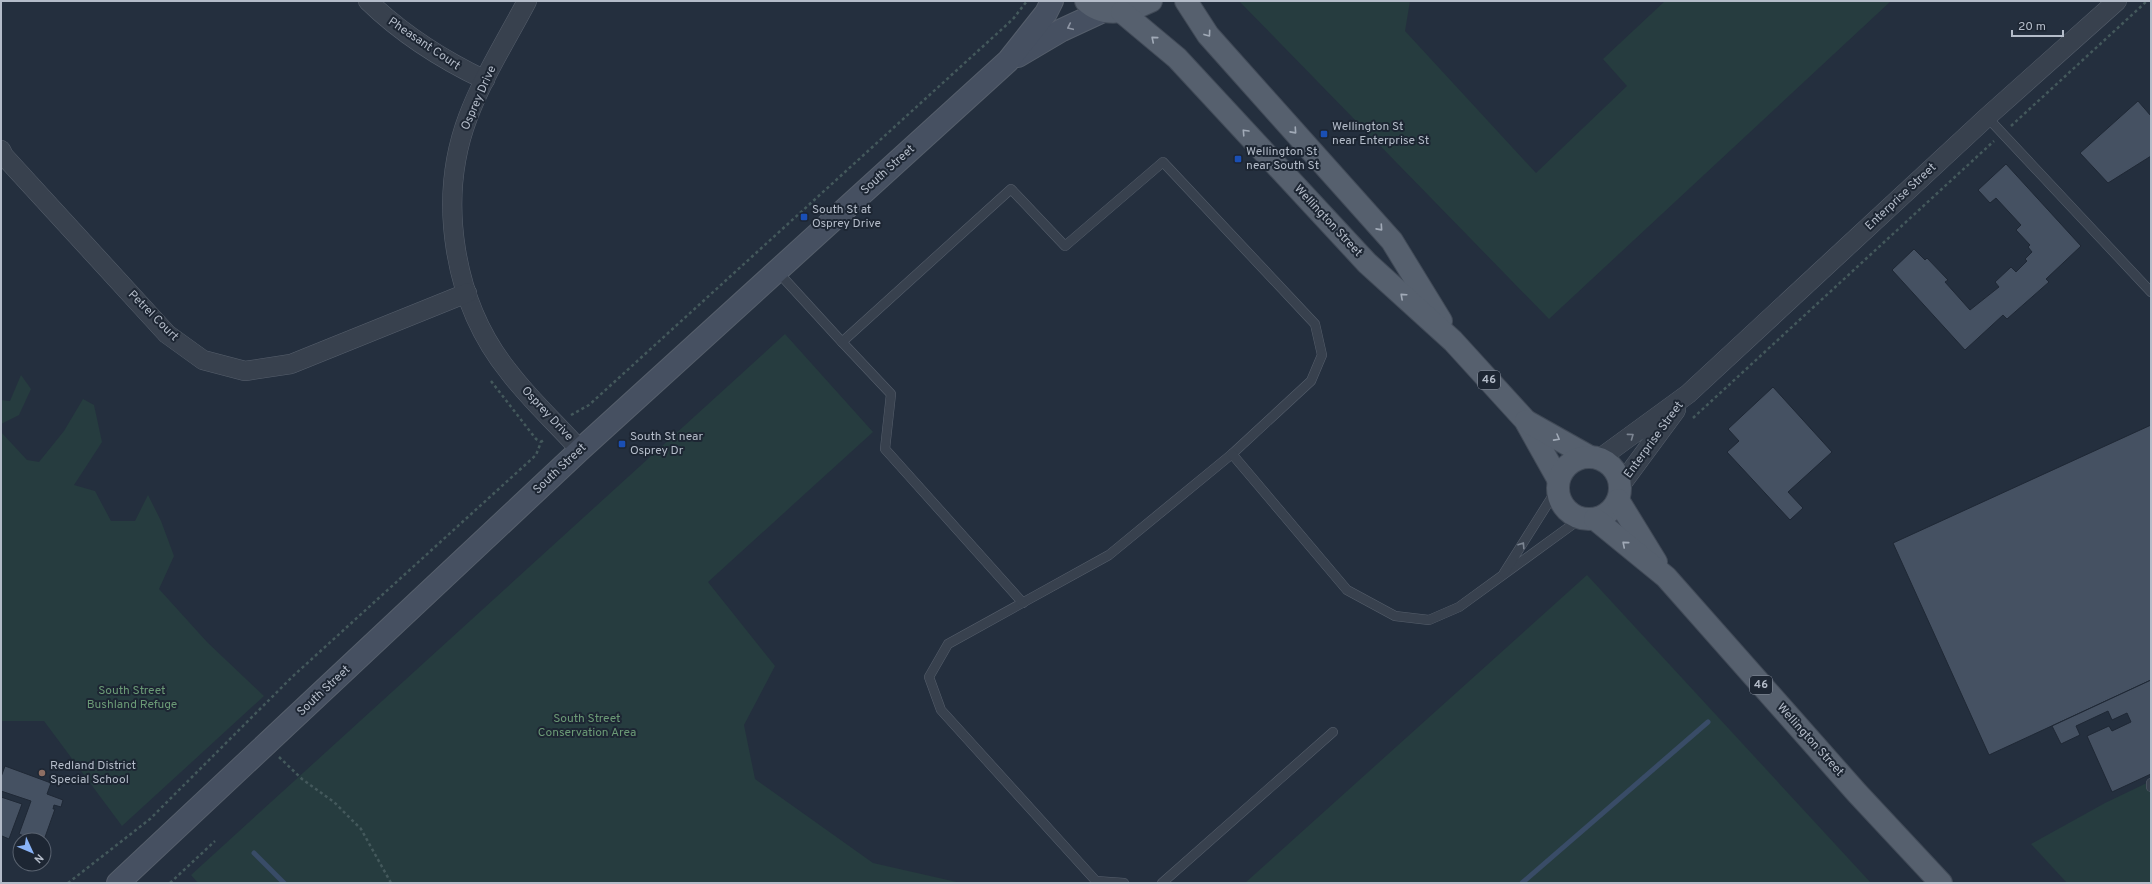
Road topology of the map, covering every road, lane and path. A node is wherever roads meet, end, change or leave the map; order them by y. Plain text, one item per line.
1 (368, 1) edge
2 (527, 1) edge
3 (1027, 1) edge
4 (1052, 1) edge
5 (1086, 1) edge
6 (1151, 1) edge
7 (1186, 1) edge
8 (2117, 1) edge
9 (2147, 1) edge
10 (1114, 11) junction
11 (1008, 61) junction
12 (485, 80) junction
13 (1987, 117) junction
14 (2002, 134) junction
15 (1, 150) edge
16 (777, 271) junction
17 (2151, 292) edge
18 (467, 293) junction
19 (1453, 341) junction
20 (842, 342) junction
21 (1688, 394) junction
22 (569, 416) dead end
23 (1691, 419) dead end
24 (1525, 420) junction
25 (545, 439) dead end
26 (580, 450) junction
27 (1232, 454) junction
28 (1595, 458) junction
29 (1558, 484) junction
30 (1619, 493) junction
31 (1588, 519) junction
32 (1501, 577) junction
33 (1666, 578) junction
34 (1023, 603) junction
35 (1333, 732) dead end
36 (267, 745) junction
37 (2151, 783) edge
38 (2151, 787) edge
39 (215, 841) dead end
40 (68, 883) edge
41 (118, 883) edge
42 (170, 883) edge
43 (391, 883) edge
44 (1124, 883) edge
45 (1162, 883) edge
46 (1941, 883) edge

1 - 12 street, Pheasant Court
2 - 12 street, Osprey Drive
3 - 22 path
4 - 11 street, South Street
5 - 10 main road, Wellington Street / 46
6 - 10 main road
7 -> 19 main road, Wellington Street / 46
8 - 13 street, Enterprise Street
9 - 14 path
10 -> 11 street, South Street
19 -> 10 main road, Wellington Street / 46
11 - 16 street, South Street
12 - 18 street, Osprey Drive
13 - 14 lane
13 - 21 street, Enterprise Street
14 - 17 lane
14 - 23 path
15 - 18 street, Petrel Court
16 - 20 lane
16 - 26 street, South Street
18 - 26 street, Osprey Drive
19 - 24 main road, Wellington Street / 46
20 - 27 lane
20 - 34 lane
28 -> 21 street, Enterprise Street
21 - 30 street, Enterprise Street
24 -> 28 main road, Wellington Street / 46
24 - 29 main road, Wellington Street / 46
25 - 40 path
26 - 36 street, South Street
27 - 32 lane
27 - 34 lane
28 - 29 main road
28 - 30 main road, 46
29 - 31 main road, 46
32 -> 29 lane
30 - 31 main road
30 - 33 main road, Wellington Street / 46
31 - 32 lane
33 -> 31 main road, Wellington Street / 46
33 - 46 main road, Wellington Street / 46
34 - 44 lane
35 - 45 lane
36 - 41 street, South Street
36 - 43 path
37 - 38 lane
39 - 42 path

